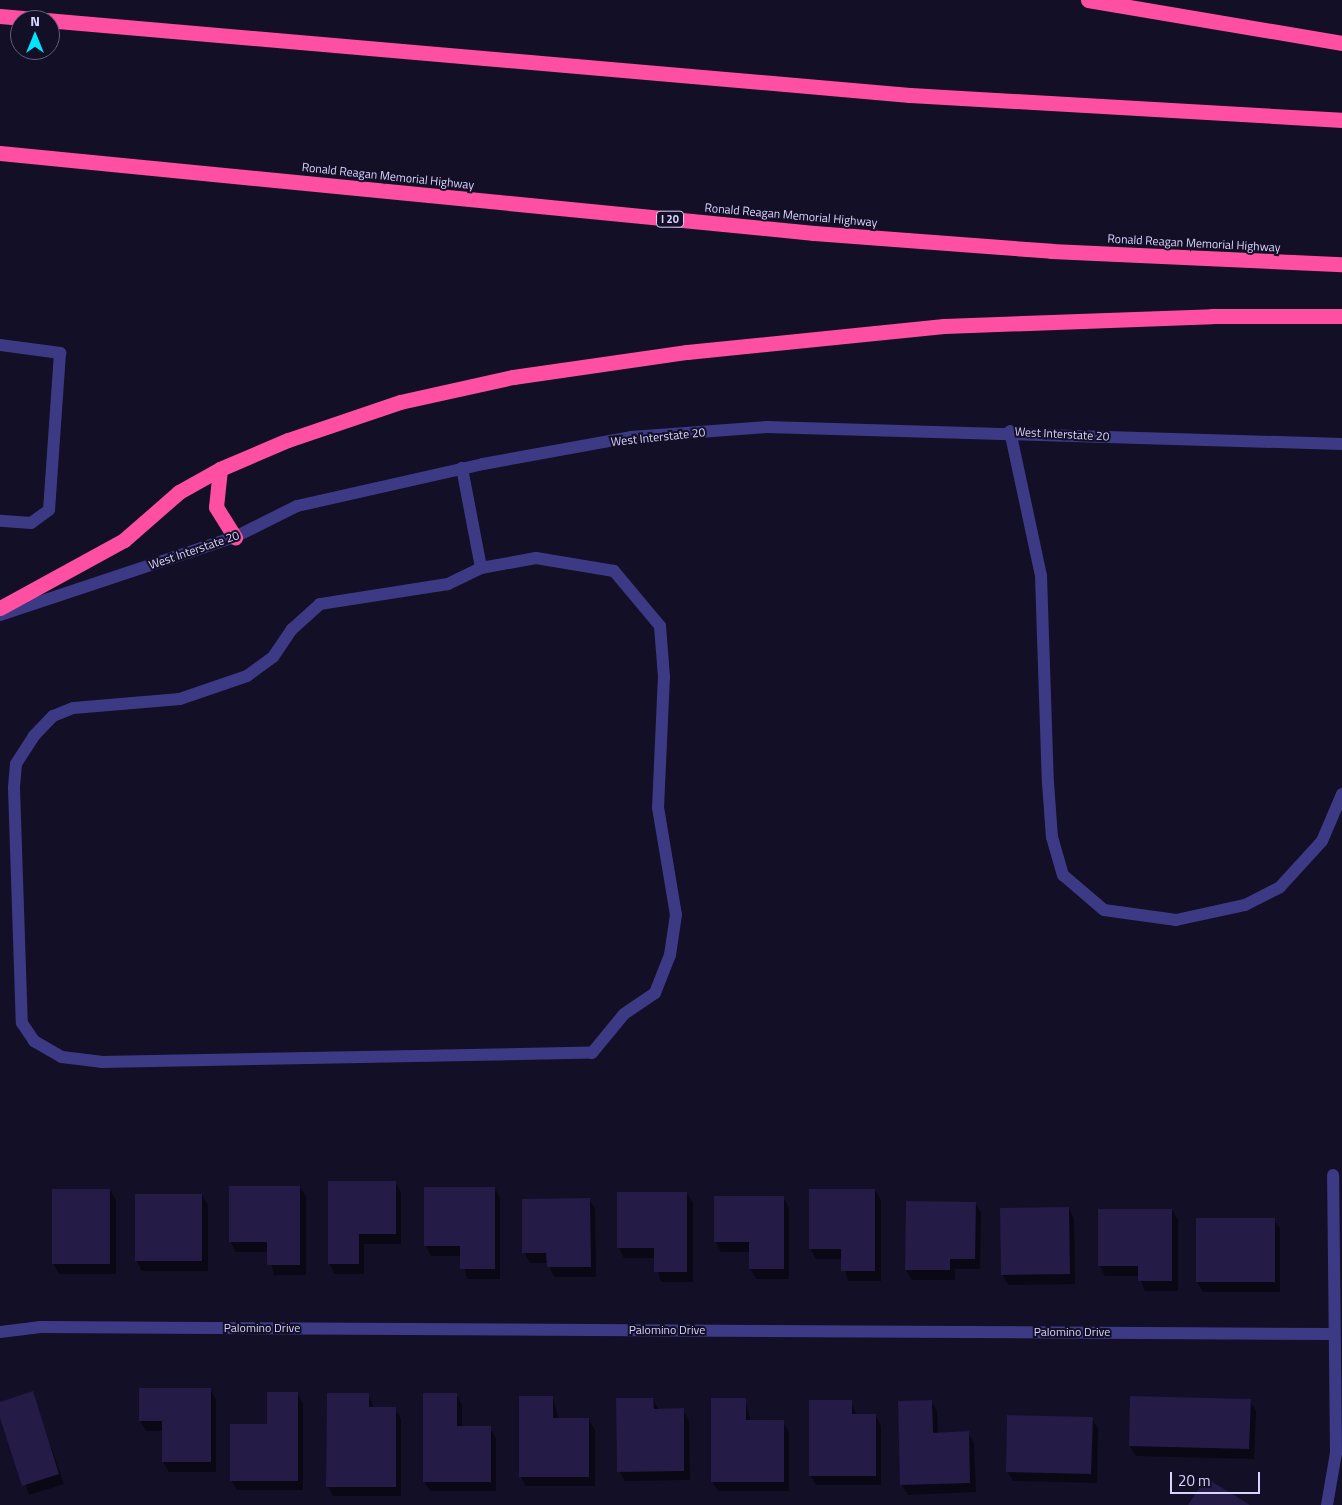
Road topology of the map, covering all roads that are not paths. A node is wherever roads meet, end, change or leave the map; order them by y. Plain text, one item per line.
1 (1088, 0) edge
2 (0, 16) edge
3 (1342, 43) edge
4 (1342, 120) edge
5 (0, 153) edge
6 (1342, 264) edge
7 (1342, 316) edge
8 (0, 345) edge
9 (1010, 432) junction
10 (1342, 444) edge
11 (462, 468) junction
12 (220, 469) junction
13 (0, 521) edge
14 (235, 537) junction
15 (481, 568) junction
16 (0, 608) edge
17 (0, 615) edge
18 (1342, 794) edge
19 (1333, 1174) dead end
20 (0, 1332) edge
21 (1334, 1334) junction
22 (1326, 1505) edge

1 - 3 highway
2 - 4 highway
5 - 6 highway, Ronald Reagan Memorial Highway / I 20
7 - 12 highway
8 - 13 street
9 - 10 street, West Interstate 20
9 - 11 street, West Interstate 20
9 - 18 street
11 - 14 street, West Interstate 20
11 - 15 street
12 - 14 highway
12 - 16 highway
14 - 17 street, West Interstate 20
15 - 15 street
19 - 21 street
20 - 21 street, Palomino Drive
21 - 22 street

